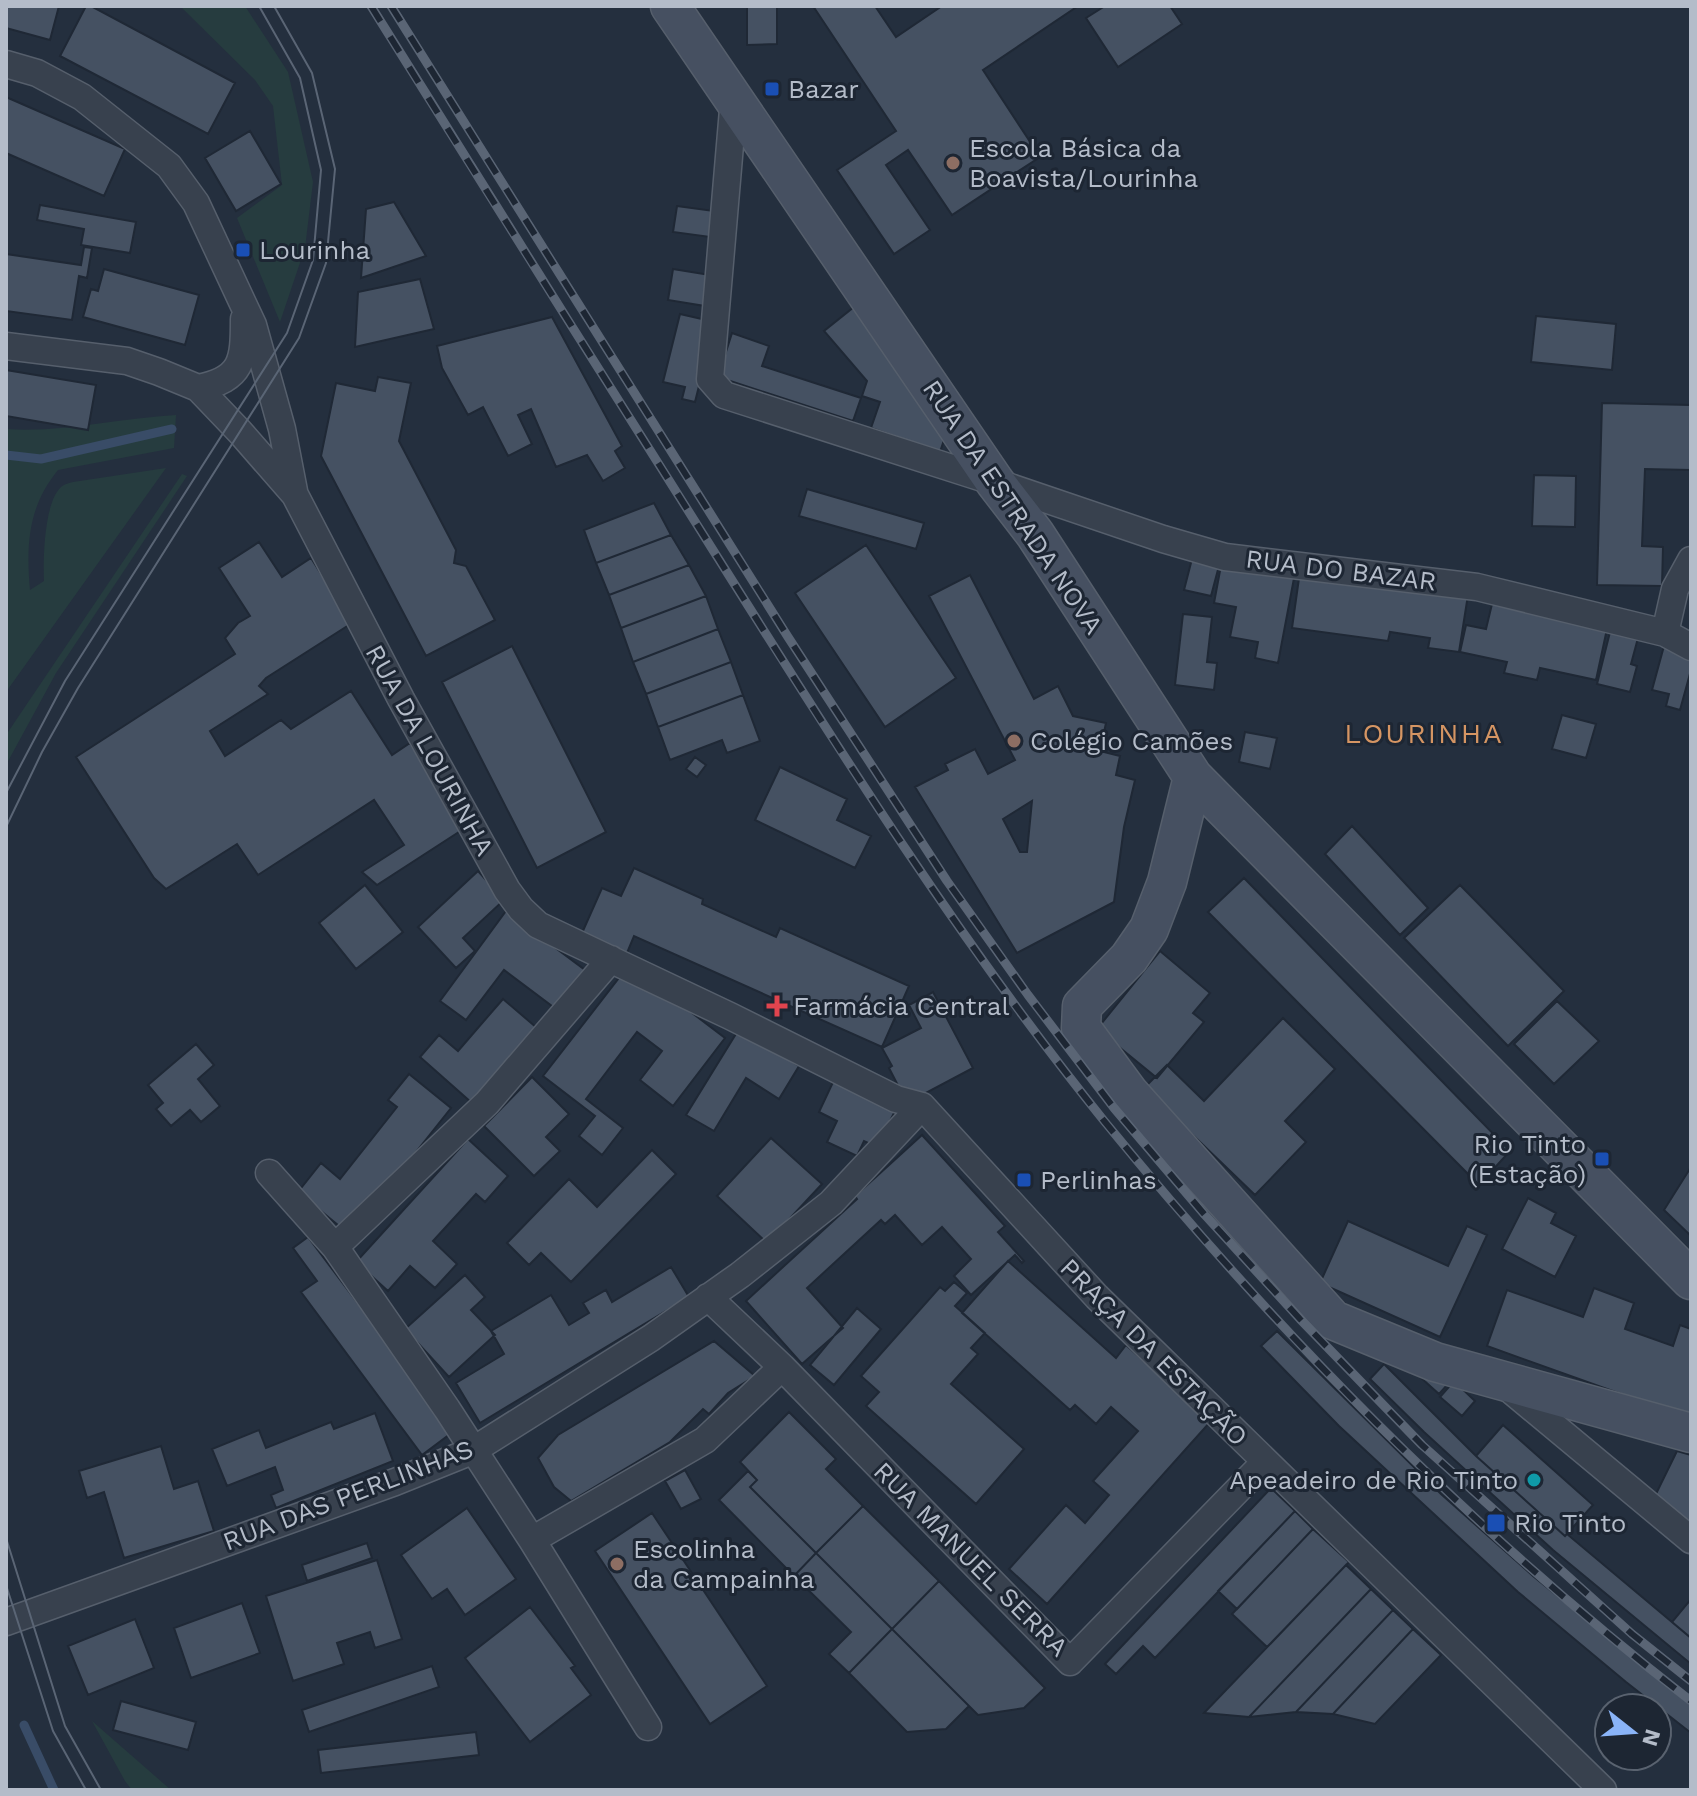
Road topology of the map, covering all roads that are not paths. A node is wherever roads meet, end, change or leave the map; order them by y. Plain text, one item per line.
1 (670, 6) edge
2 (6, 64) edge
3 (734, 98) junction
4 (244, 303) junction
5 (6, 346) edge
6 (198, 388) junction
7 (995, 482) junction
8 (295, 495) junction
9 (1691, 560) edge
10 (1665, 633) junction
11 (1691, 647) edge
12 (1193, 777) junction
13 (611, 959) junction
14 (922, 1106) junction
15 (269, 1173) dead end
16 (335, 1247) junction
17 (1691, 1280) edge
18 (708, 1297) junction
19 (782, 1367) junction
20 (1498, 1380) junction
21 (1691, 1433) edge
22 (472, 1451) junction
23 (1264, 1463) junction
24 (532, 1540) junction
25 (1691, 1540) edge
26 (6, 1622) edge
27 (648, 1727) dead end
28 (1603, 1790) edge

1 - 3 street, RUA DA ESTRADA NOVA
2 - 4 street
3 - 7 street, RUA DA ESTRADA NOVA
3 - 7 street, RUA DO BAZAR
4 - 6 street
4 - 8 street
5 - 6 street, RUA DA LOURINHA
6 - 8 street, RUA DA LOURINHA
7 - 10 street, RUA DO BAZAR
7 - 12 street, RUA DA ESTRADA NOVA
8 - 13 street, RUA DA LOURINHA
9 - 10 street
10 - 11 street, RUA DO BAZAR
12 - 17 street, RUA DA ESTRADA NOVA
12 - 20 street
13 - 14 street, RUA DA LOURINHA
13 - 16 street
14 - 18 street, RUA DAS PERLINHAS
14 - 23 street, PRAÇA DA ESTAÇÃO
15 - 16 street
16 - 22 street
18 - 19 street, RUA MANUEL SERRA
18 - 22 street, RUA DAS PERLINHAS
19 - 23 street, RUA MANUEL SERRA
19 - 24 street
20 - 21 street
20 - 25 street
22 - 24 street
22 - 26 street, RUA DAS PERLINHAS
23 - 28 street, PRAÇA DA ESTAÇÃO
24 - 27 street

